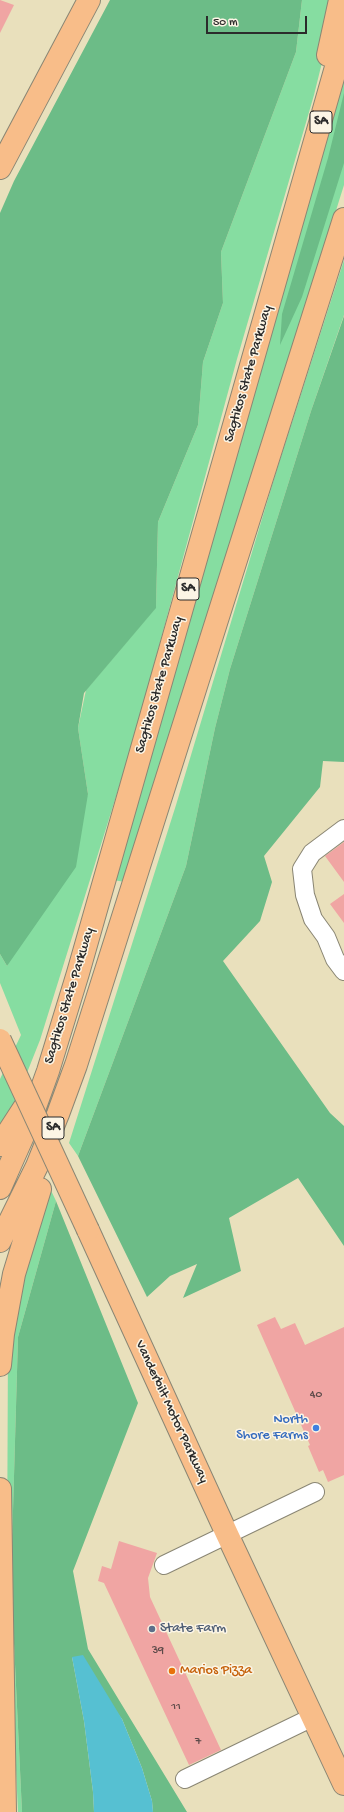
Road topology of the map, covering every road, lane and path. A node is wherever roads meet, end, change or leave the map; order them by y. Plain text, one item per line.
1 (90, 0) edge
2 (340, 0) edge
3 (344, 39) edge
4 (0, 168) edge
5 (297, 204) junction
6 (344, 219) edge
7 (344, 829) edge
8 (344, 971) edge
9 (94, 1011) junction
10 (0, 1040) edge
11 (48, 1071) junction
12 (0, 1145) edge
13 (0, 1188) edge
14 (0, 1241) edge
15 (0, 1365) edge
16 (0, 1489) edge
17 (315, 1492) dead end
18 (227, 1534) junction
19 (164, 1565) dead end
20 (313, 1717) junction
21 (185, 1779) dead end
22 (344, 1784) edge
23 (5, 1812) edge

1 - 4 main road
2 - 5 main road
3 - 5 main road, Sagtikos State Parkway / SA
5 - 11 main road, Sagtikos State Parkway / SA
6 - 9 main road, Sagtikos State Parkway / SA
7 - 8 lane
9 - 14 main road, Sagtikos State Parkway / SA
9 - 15 main road
10 - 18 main road, Vanderbilt Motor Parkway, bridge
11 - 12 main road
11 - 13 main road, Sagtikos State Parkway / SA
16 - 23 main road
17 - 18 lane
18 - 19 lane
18 - 20 main road, Vanderbilt Motor Parkway
20 - 21 lane
20 - 22 main road, Vanderbilt Motor Parkway

